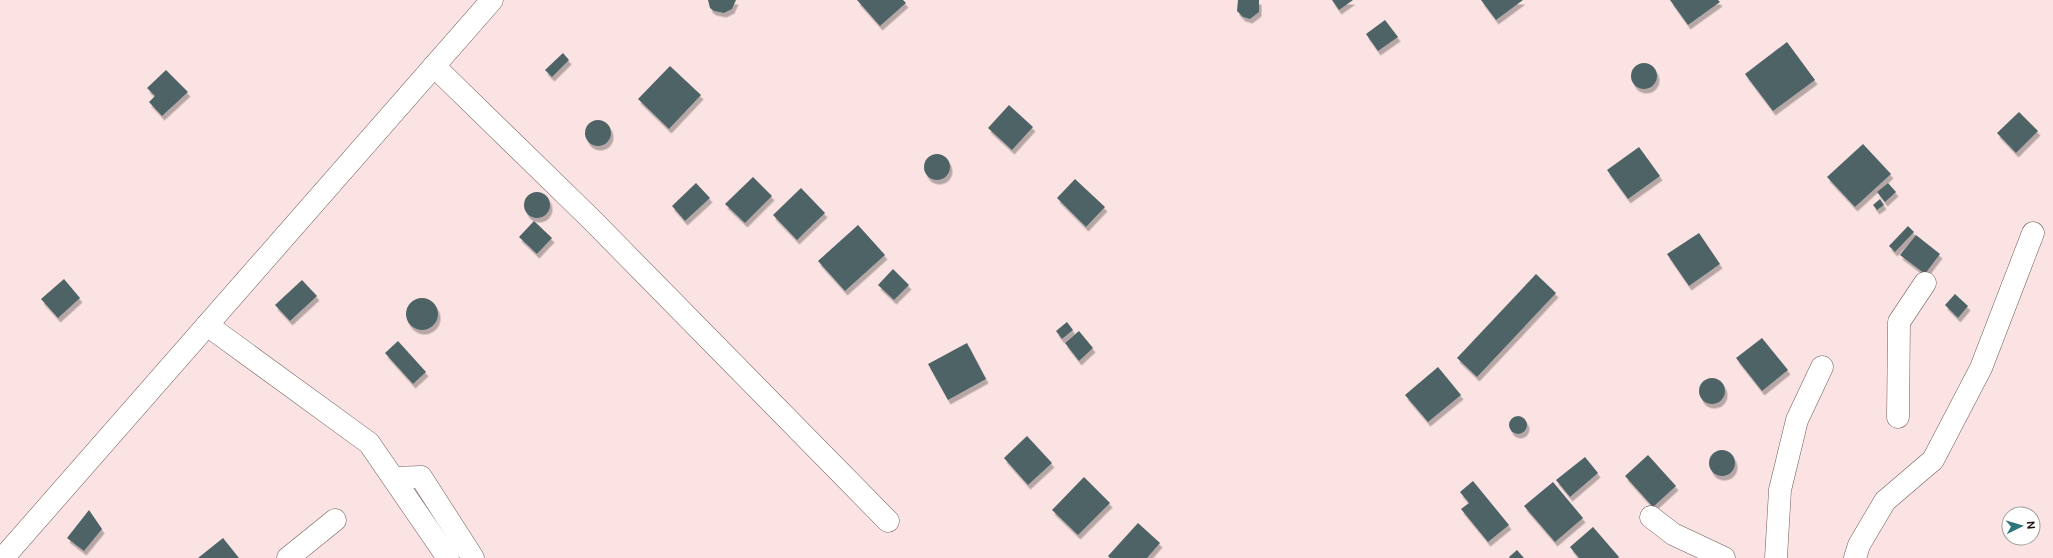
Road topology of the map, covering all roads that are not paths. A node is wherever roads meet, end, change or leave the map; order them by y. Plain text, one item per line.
1 (492, 0) edge
2 (434, 66) junction
3 (2033, 233) dead end
4 (1925, 283) dead end
5 (207, 325) junction
6 (1822, 367) dead end
7 (1898, 416) dead end
8 (394, 478) junction
9 (1652, 517) dead end
10 (335, 520) dead end
11 (888, 521) dead end
12 (3, 558) edge
13 (288, 558) edge
14 (448, 558) edge
15 (473, 558) edge
16 (1724, 558) edge
17 (1776, 558) edge
18 (1855, 558) edge

1 - 2 street
2 - 5 street
2 - 11 street
3 - 18 street
4 - 7 street
5 - 8 street
5 - 12 street
6 - 17 street
8 - 14 street
8 - 15 street
9 - 16 street
10 - 13 street

